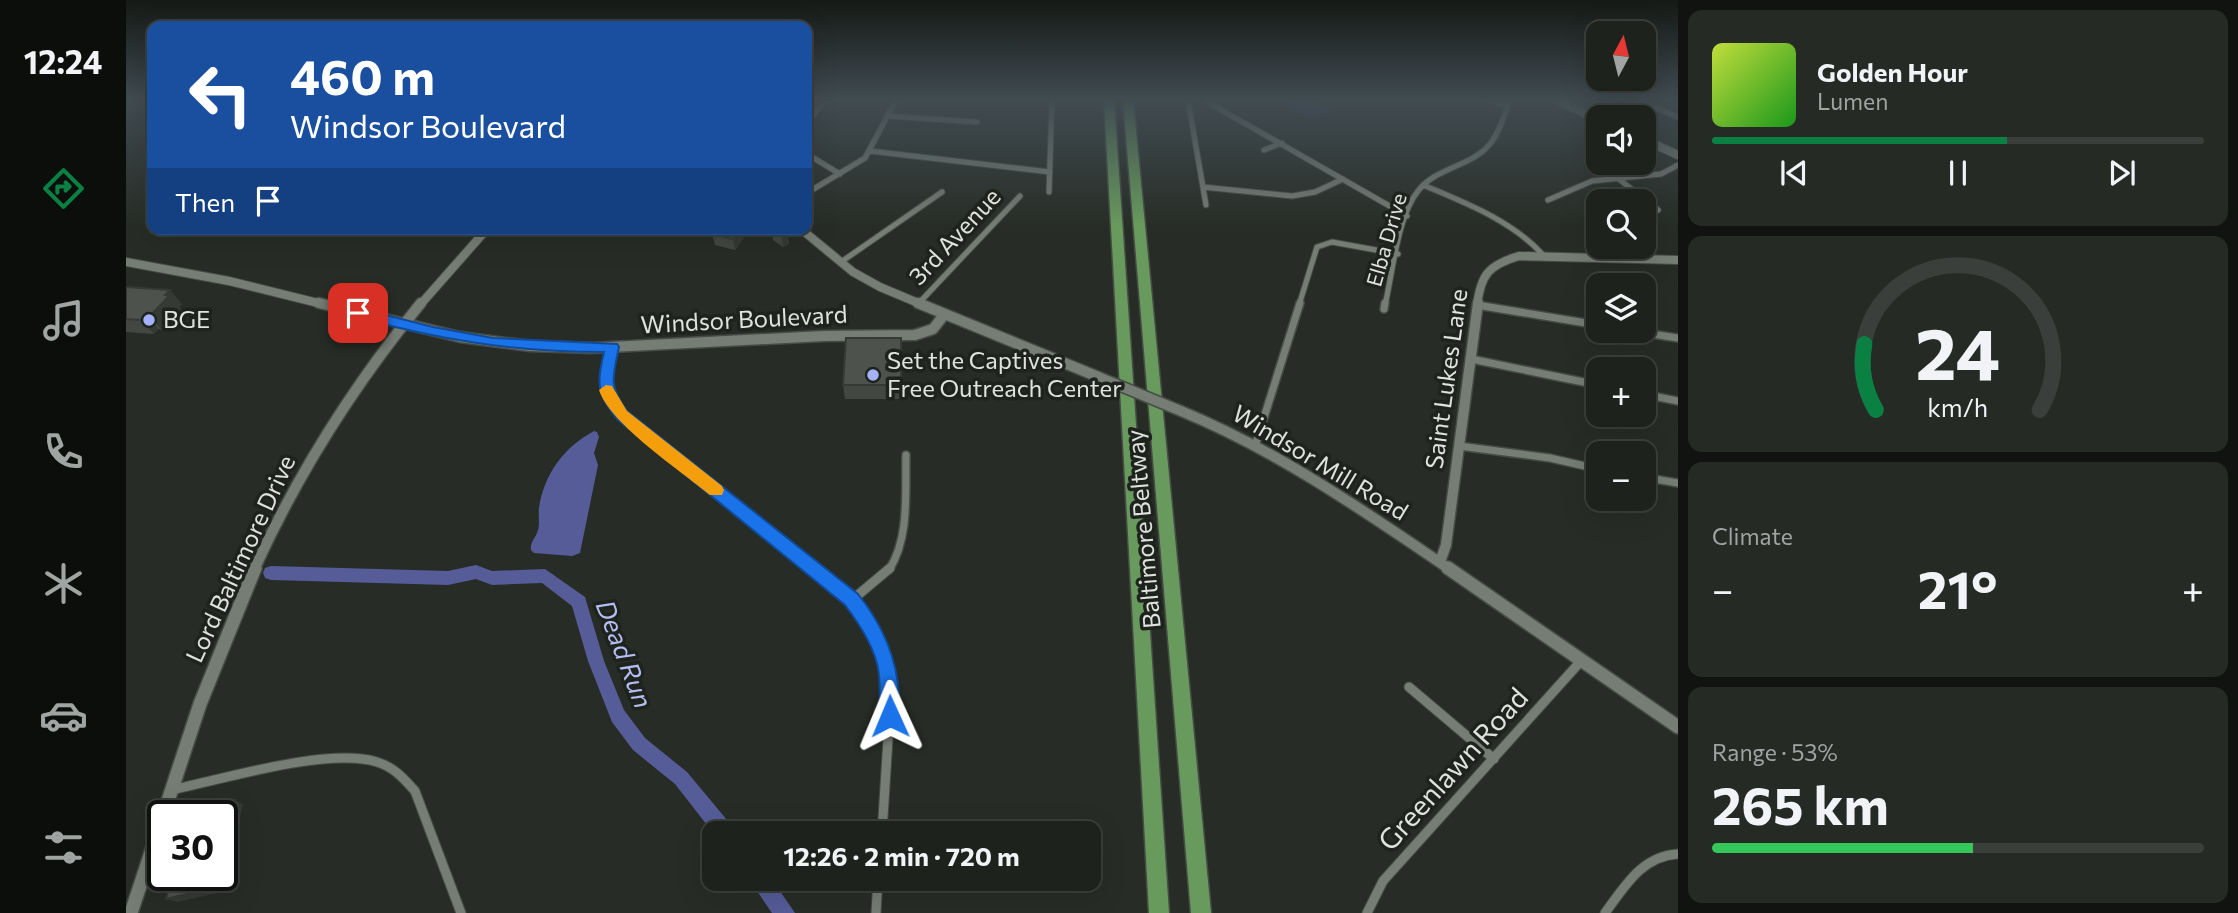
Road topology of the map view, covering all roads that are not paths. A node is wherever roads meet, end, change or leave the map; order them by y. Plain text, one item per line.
1 (874, 143) edge
2 (1051, 143) edge
3 (1112, 143) edge
4 (1132, 143) edge
5 (1195, 143) edge
6 (1282, 143) joint
7 (1491, 143) edge
8 (1656, 145) edge
9 (1264, 150) dead end
10 (870, 151) junction
11 (1678, 155) edge
12 (812, 157) edge
13 (1678, 165) edge
14 (1050, 172) junction
15 (841, 173) junction
16 (1615, 176) junction
17 (1343, 179) junction
18 (1423, 185) junction
19 (1203, 187) junction
20 (812, 190) edge
21 (942, 192) dead end
22 (1049, 192) dead end
23 (1020, 196) dead end
24 (1548, 200) dead end
25 (1206, 205) dead end
26 (1658, 210) dead end
27 (1407, 216) junction
28 (481, 235) edge
29 (808, 235) edge
30 (1398, 254) junction
31 (1544, 256) junction
32 (1678, 260) edge
33 (126, 262) edge
34 (841, 262) junction
35 (918, 304) junction
36 (1477, 305) junction
37 (1384, 309) dead end
38 (944, 315) junction
39 (1586, 323) edge
40 (403, 324) junction
41 (1656, 335) edge
42 (1678, 338) edge
43 (612, 347) junction
44 (1471, 359) junction
45 (1586, 383) edge
46 (1656, 397) edge
47 (1678, 401) edge
48 (1256, 443) junction
49 (1459, 446) junction
50 (906, 455) dead end
51 (1586, 466) edge
52 (1656, 479) edge
53 (1678, 483) edge
54 (1440, 562) junction
55 (852, 600) junction
56 (1581, 661) junction
57 (1409, 687) dead end
58 (1678, 727) edge
59 (1494, 759) junction
60 (170, 790) junction
61 (883, 821) edge
62 (1678, 854) edge
63 (877, 891) edge
64 (131, 913) edge
65 (461, 913) edge
66 (876, 913) edge
67 (1159, 913) edge
68 (1201, 913) edge
69 (1367, 913) edge
70 (1605, 913) edge

1 - 10 street
2 - 14 street
3 - 67 highway, Baltimore Beltway
4 - 68 highway, Baltimore Beltway
5 - 19 street
6 - 9 street
6 - 17 street
7 - 18 street, Elba Drive
8 - 11 main road
10 - 14 street
10 - 15 street
12 - 15 street
13 - 16 street
14 - 22 street
15 - 20 street
16 - 24 street
16 - 26 street
17 - 19 street
17 - 27 street
18 - 27 street, Elba Drive
18 - 31 street
19 - 25 street
21 - 34 street
23 - 35 street, 3rd Avenue
27 - 30 street, Elba Drive
28 - 40 main road, Lord Baltimore Drive
29 - 34 main road, Windsor Mill Road
30 - 37 street, Elba Drive
30 - 48 street
31 - 32 main road, Saint Lukes Lane
31 - 36 main road, Saint Lukes Lane
33 - 40 main road, Windsor Boulevard
34 - 35 main road, Windsor Mill Road
35 - 38 main road, Windsor Mill Road
36 - 39 street
36 - 44 main road, Saint Lukes Lane
38 - 43 main road, Windsor Boulevard
38 - 48 main road, Windsor Mill Road, bridge
40 - 43 main road, Windsor Boulevard
40 - 60 main road, Lord Baltimore Drive
41 - 42 street
43 - 55 street
44 - 45 street
44 - 49 main road, Saint Lukes Lane
46 - 47 street
48 - 54 main road, Windsor Mill Road
49 - 51 street
49 - 54 main road, Saint Lukes Lane
50 - 55 street
52 - 53 street
54 - 56 main road, Windsor Mill Road
55 - 61 street
56 - 58 main road, Windsor Mill Road
56 - 59 street, Greenlawn Road
57 - 59 street
59 - 69 street, Greenlawn Road
60 - 64 main road, Lord Baltimore Drive
60 - 65 street
62 - 70 street
63 - 66 street

